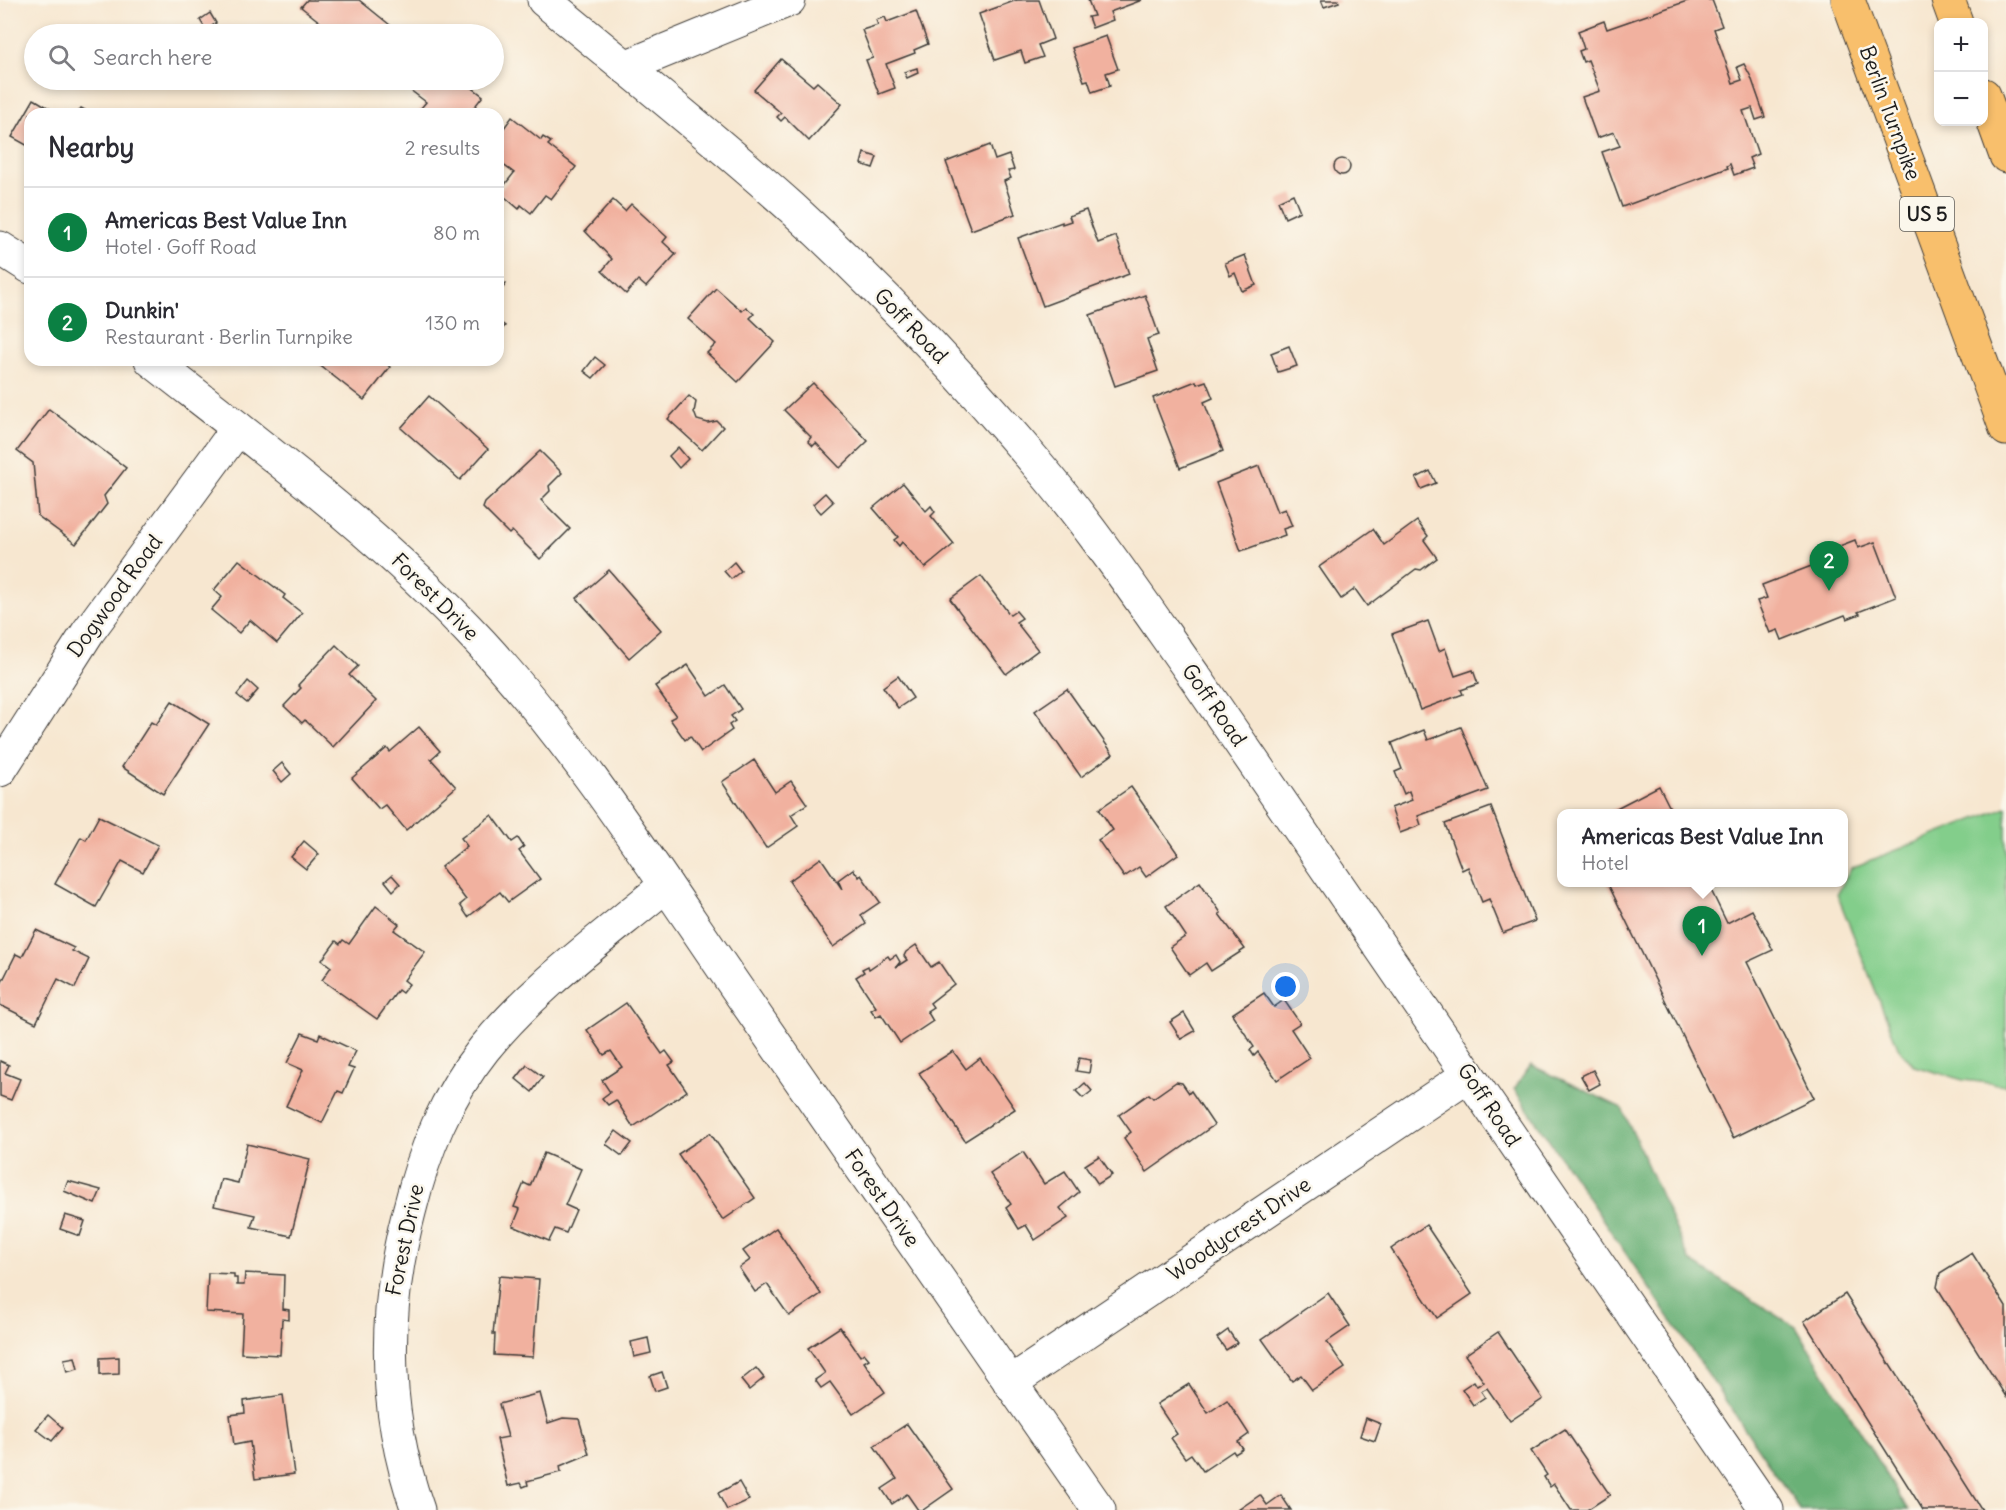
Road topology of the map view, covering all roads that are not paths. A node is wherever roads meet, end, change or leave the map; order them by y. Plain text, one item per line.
1 (544, 0) edge
2 (789, 0) edge
3 (1848, 0) edge
4 (1948, 0) edge
5 (1955, 18) edge
6 (625, 67) junction
7 (1988, 108) edge
8 (2006, 156) edge
9 (0, 248) edge
10 (24, 263) edge
11 (159, 366) edge
12 (238, 428) junction
13 (2006, 429) edge
14 (0, 770) edge
15 (666, 885) junction
16 (1468, 1075) junction
17 (1010, 1383) junction
18 (417, 1510) edge
19 (1099, 1510) edge
20 (1767, 1510) edge

1 - 6 street, Goff Road
2 - 6 street
3 - 13 highway, Berlin Turnpike / US 5
4 - 5 highway
6 - 16 street, Goff Road
7 - 8 highway
9 - 10 street
11 - 12 street, Forest Drive
12 - 14 street, Dogwood Road
12 - 15 street, Forest Drive
15 - 17 street, Forest Drive
15 - 18 street, Forest Drive
16 - 17 street, Woodycrest Drive
16 - 20 street, Goff Road
17 - 19 street, Forest Drive

